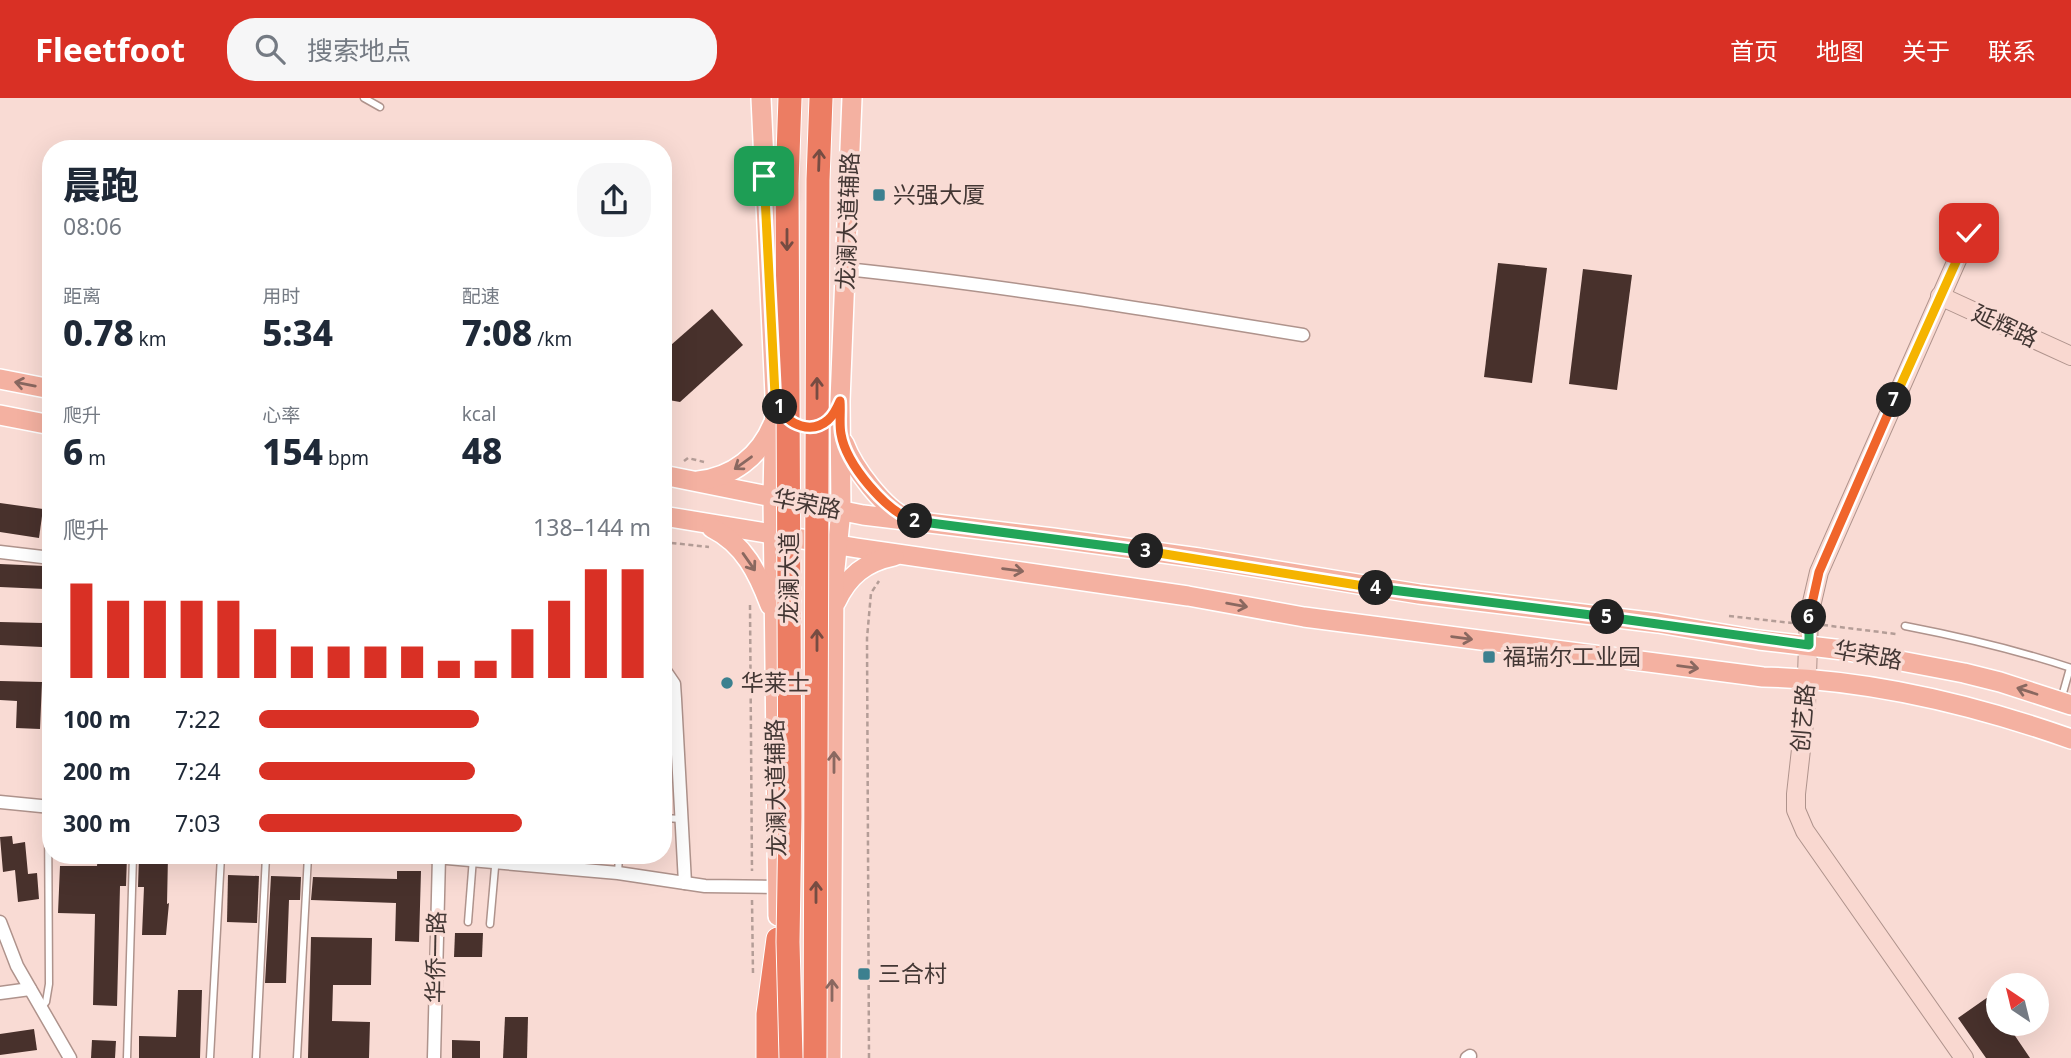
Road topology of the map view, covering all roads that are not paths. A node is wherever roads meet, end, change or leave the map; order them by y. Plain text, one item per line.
1 (364, 98) edge
2 (761, 98) edge
3 (790, 98) edge
4 (821, 98) edge
5 (852, 98) edge
6 (380, 107) dead end
7 (1969, 233) dead end
8 (846, 269) junction
9 (1940, 296) junction
10 (1303, 335) dead end
11 (2071, 356) edge
12 (0, 379) edge
13 (42, 387) edge
14 (775, 395) junction
15 (840, 401) junction
16 (0, 415) edge
17 (775, 420) junction
18 (42, 423) edge
19 (841, 435) junction
20 (672, 477) edge
21 (693, 482) junction
22 (773, 498) junction
23 (841, 511) junction
24 (672, 517) edge
25 (702, 522) junction
26 (917, 522) junction
27 (774, 534) junction
28 (836, 544) junction
29 (0, 552) edge
30 (902, 554) junction
31 (42, 557) edge
32 (834, 607) junction
33 (774, 611) junction
34 (1905, 626) dead end
35 (1809, 645) junction
36 (2071, 668) edge
37 (1807, 678) junction
38 (672, 681) edge
39 (2066, 704) edge
40 (2071, 739) edge
41 (0, 802) edge
42 (42, 806) edge
43 (672, 818) edge
44 (682, 819) junction
45 (49, 864) edge
46 (132, 864) edge
47 (221, 864) edge
48 (266, 864) edge
49 (307, 864) edge
50 (438, 864) edge
51 (472, 864) edge
52 (495, 864) edge
53 (575, 864) edge
54 (619, 864) edge
55 (618, 873) junction
56 (685, 883) junction
57 (778, 887) junction
58 (0, 922) edge
59 (468, 922) dead end
60 (490, 924) dead end
61 (778, 939) junction
62 (30, 989) junction
63 (0, 993) edge
64 (42, 1007) junction
65 (70, 1058) edge
66 (127, 1058) edge
67 (211, 1058) edge
68 (256, 1058) edge
69 (297, 1058) edge
70 (434, 1058) edge
71 (768, 1058) edge
72 (792, 1058) edge
73 (816, 1058) edge
74 (831, 1058) edge
75 (1964, 1058) edge

1 - 6 lane
2 - 14 main road, 龙澜大道辅路
3 -> 72 highway, 龙澜大道, bridge
73 -> 4 highway, 龙澜大道, bridge
5 - 8 main road, 龙澜大道辅路
7 - 9 street, 创艺路
8 - 10 street
8 - 15 main road, 龙澜大道辅路
9 - 11 street, 延辉路
9 - 35 street, 创艺路
13 -> 12 main road
14 - 15 main road
14 - 17 main road, 龙澜大道辅路
15 - 19 main road, 龙澜大道辅路
16 - 18 main road
17 -> 21 main road
17 - 22 main road, 龙澜大道辅路
19 - 23 main road, 龙澜大道辅路
19 - 26 main road
20 - 21 main road, 华荣路
21 - 22 main road, 华荣路
22 - 23 main road, 华荣路
22 - 27 main road, 龙澜大道辅路
23 - 26 main road, 华荣路
23 - 28 main road, 龙澜大道辅路
24 - 25 main road, 华荣路
25 - 27 main road, 华荣路
25 -> 33 main road
26 - 35 main road, 华荣路
27 - 28 main road, 华荣路
27 - 33 main road, 龙澜大道辅路
28 - 30 main road, 华荣路
28 - 32 main road, 龙澜大道辅路
29 - 31 street
30 - 32 main road
30 -> 37 main road, 华荣路
32 - 33 main road
74 -> 32 main road, 龙澜大道辅路
33 - 57 main road, 龙澜大道辅路
34 - 36 lane
35 - 37 street, 创艺路
39 -> 35 main road, 华荣路
36 - 39 lane
37 - 40 main road, 华荣路
37 - 75 street, 创艺路
38 - 44 street
41 - 42 street
43 - 44 lane
44 - 56 street
45 - 64 lane
46 - 66 lane
47 - 67 lane
48 - 68 lane
49 - 69 lane
50 - 70 street, 华侨一路
51 - 59 lane
52 - 60 lane
53 - 55 street
54 - 55 lane
55 - 56 street
56 - 57 street
57 - 61 main road, 龙澜大道辅路
58 - 62 street
61 - 71 highway
61 - 72 main road, 龙澜大道辅路
62 - 63 street
62 - 64 street
64 - 65 street

